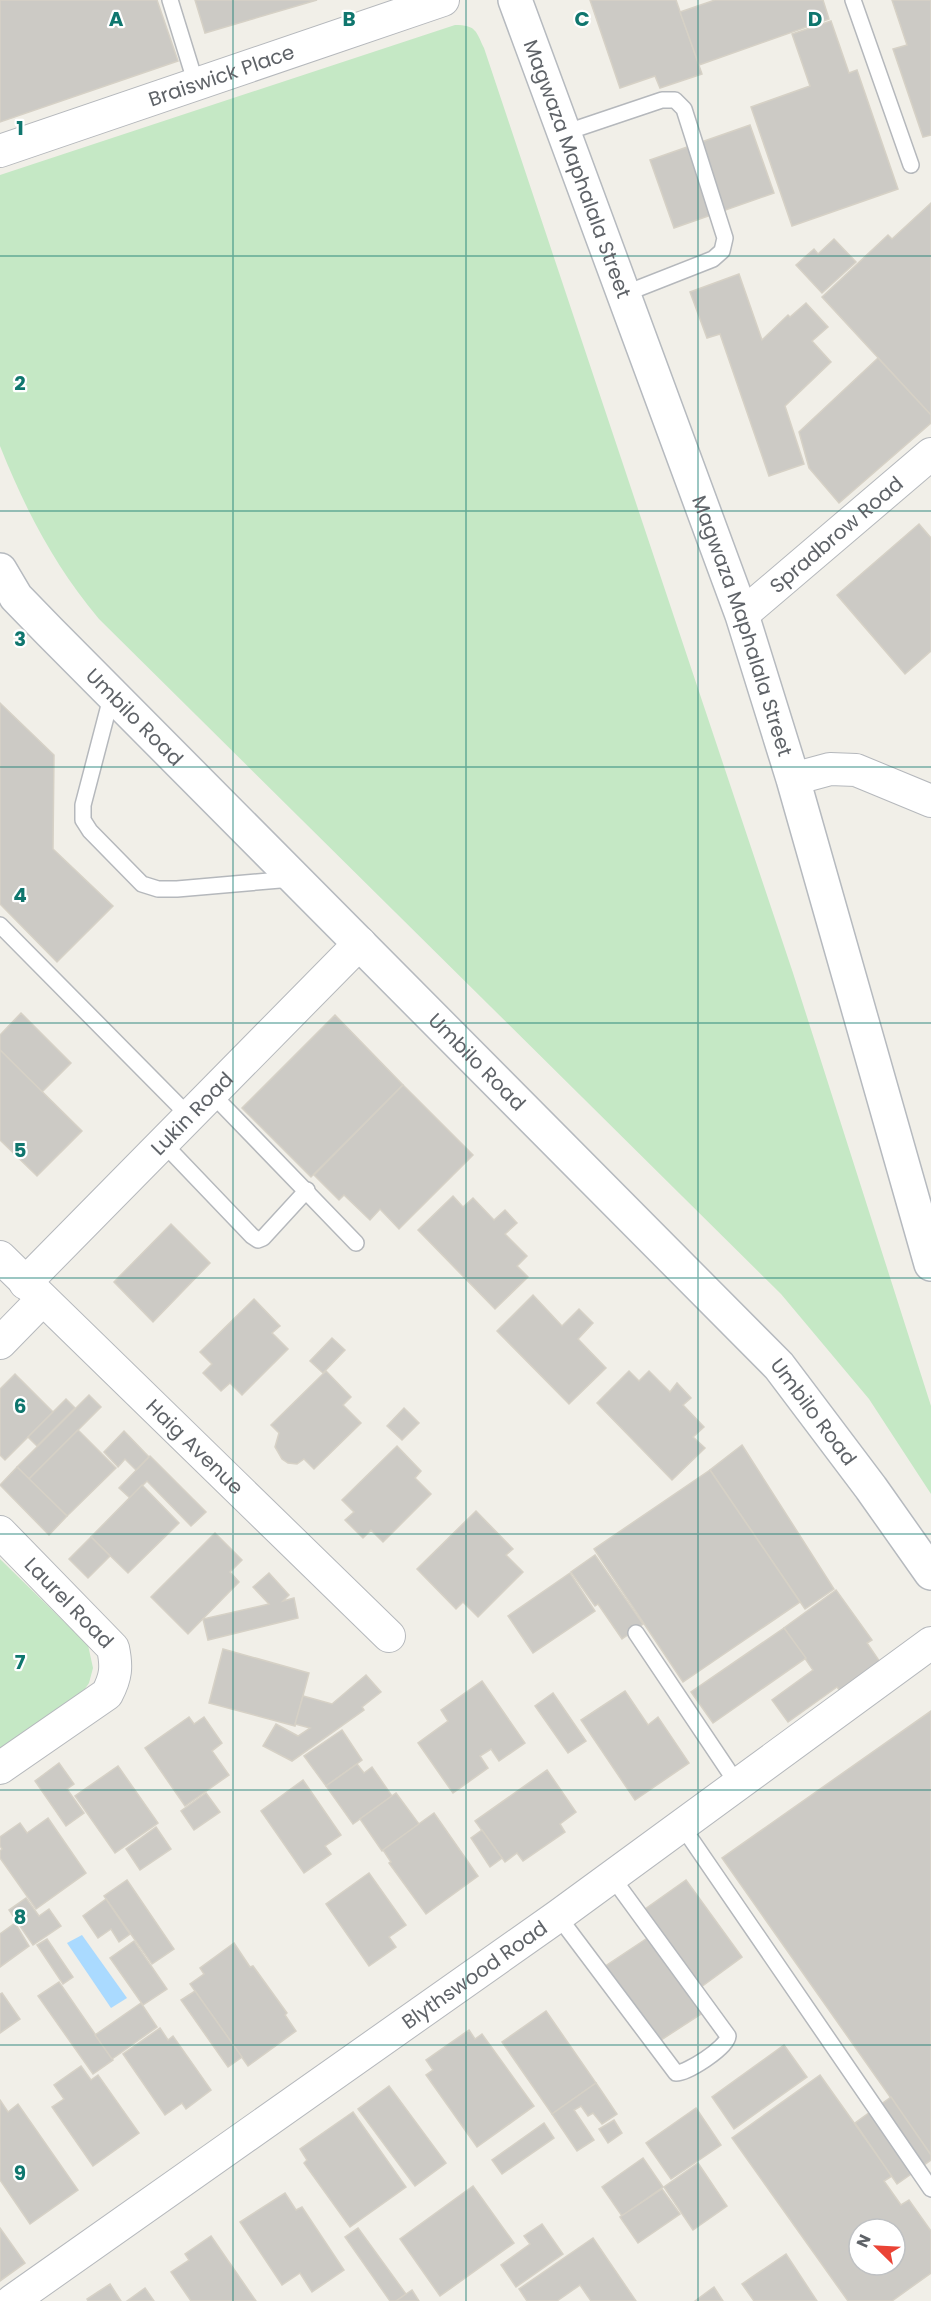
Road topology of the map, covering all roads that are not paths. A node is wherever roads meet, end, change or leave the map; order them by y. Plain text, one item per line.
1 (171, 0) edge
2 (443, 0) edge
3 (515, 0) edge
4 (853, 0) edge
5 (196, 84) junction
6 (564, 134) junction
7 (0, 151) edge
8 (910, 165) dead end
9 (624, 294) junction
10 (931, 454) edge
11 (5, 592) edge
12 (742, 615) junction
13 (112, 694) junction
14 (793, 779) junction
15 (931, 801) edge
16 (295, 878) junction
17 (0, 925) edge
18 (360, 943) junction
19 (211, 1094) junction
20 (189, 1116) junction
21 (163, 1143) junction
22 (307, 1190) junction
23 (356, 1243) dead end
24 (0, 1257) edge
25 (931, 1264) edge
26 (34, 1291) junction
27 (0, 1343) edge
28 (0, 1532) edge
29 (931, 1573) edge
30 (636, 1633) dead end
31 (389, 1636) dead end
32 (931, 1642) edge
33 (0, 1768) edge
34 (738, 1785) junction
35 (682, 1826) junction
36 (612, 1877) junction
37 (558, 1916) junction
38 (931, 2190) edge
39 (12, 2301) edge

1 - 5 lane
2 - 5 street, Braiswick Place
3 - 6 main road, Magwaza Maphalala Street
4 - 8 lane
5 - 7 street, Braiswick Place
6 - 9 main road, Magwaza Maphalala Street
6 - 9 lane
9 - 12 main road, Magwaza Maphalala Street
10 - 12 street, Spradbrow Road
11 - 13 main road, Umbilo Road
12 - 14 main road, Magwaza Maphalala Street
13 - 16 main road, Umbilo Road
13 - 16 lane
14 - 15 street
14 - 25 main road, Magwaza Maphalala Street
16 - 18 main road, Umbilo Road
17 - 20 lane
18 - 19 street, Lukin Road
18 - 29 main road, Umbilo Road
19 - 20 street, Lukin Road
19 - 22 lane
20 - 21 street, Lukin Road
21 - 22 lane
21 - 26 street, Lukin Road
22 - 23 lane
24 - 26 street, Haig Avenue
26 - 27 street, Lukin Road
26 - 31 street, Haig Avenue
28 - 33 street, Laurel Road
30 - 34 lane
32 - 34 street, Blythswood Road
34 - 35 street, Blythswood Road
35 - 36 street, Blythswood Road
35 - 38 lane
36 - 37 street, Blythswood Road
36 - 37 lane
37 - 39 street, Blythswood Road

